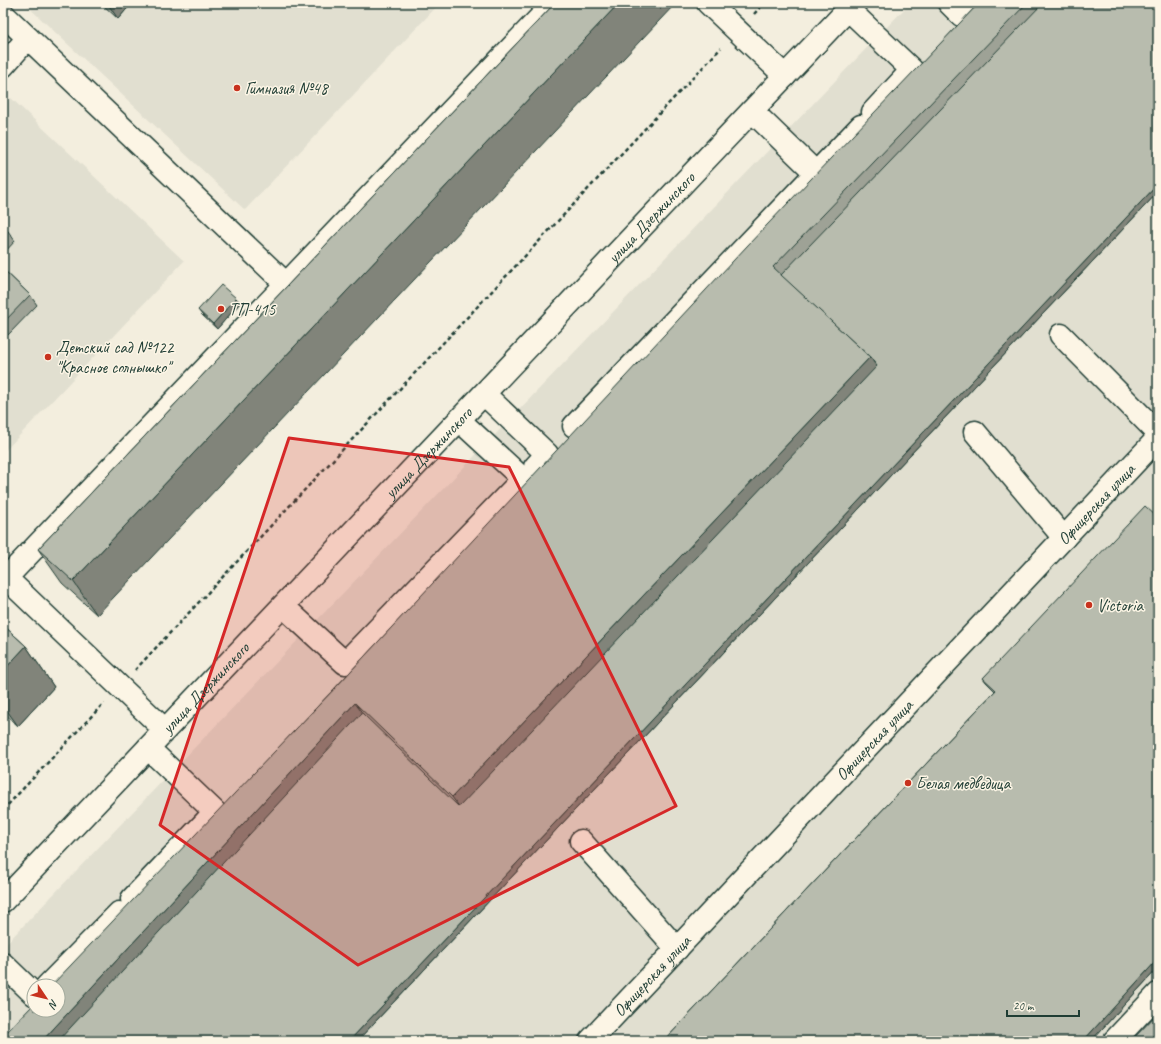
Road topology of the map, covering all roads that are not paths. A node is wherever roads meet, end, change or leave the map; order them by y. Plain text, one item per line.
1 (554, 3) edge
2 (708, 3) edge
3 (949, 3) edge
4 (972, 3) edge
5 (851, 6) edge
6 (3, 14) edge
7 (28, 38) junction
8 (3, 66) edge
9 (786, 76) junction
10 (752, 112) junction
11 (816, 173) junction
12 (286, 284) junction
13 (1061, 335) dead end
14 (484, 394) junction
15 (459, 420) junction
16 (574, 426) dead end
17 (976, 432) dead end
18 (1158, 433) edge
19 (1158, 438) edge
20 (546, 456) dead end
21 (1064, 538) junction
22 (283, 606) junction
23 (165, 730) junction
24 (148, 748) junction
25 (581, 841) dead end
26 (3, 901) edge
27 (677, 949) junction
28 (3, 964) edge
29 (55, 978) edge
30 (26, 986) edge
31 (1158, 994) edge
32 (590, 1041) edge
33 (1114, 1041) edge

1 - 12 main road
2 - 9 main road
3 - 4 main road
5 - 9 main road, улица Дзержинского
5 - 11 main road
6 - 7 main road
7 - 8 main road
7 - 12 main road
9 - 10 main road, улица Дзержинского
10 - 11 main road
10 - 14 main road, улица Дзержинского
11 - 16 main road
12 - 23 main road
13 - 18 main road
14 - 15 main road, улица Дзержинского
14 - 20 main road
15 - 22 main road, улица Дзержинского
15 - 22 main road
17 - 21 main road
19 - 21 main road, Офицерская улица
21 - 27 main road, Офицерская улица
22 - 23 main road, улица Дзержинского
23 - 24 main road, улица Дзержинского
24 - 26 main road, улица Дзержинского
24 - 29 main road
25 - 27 main road
27 - 32 main road, Офицерская улица
28 - 30 main road
31 - 33 main road

